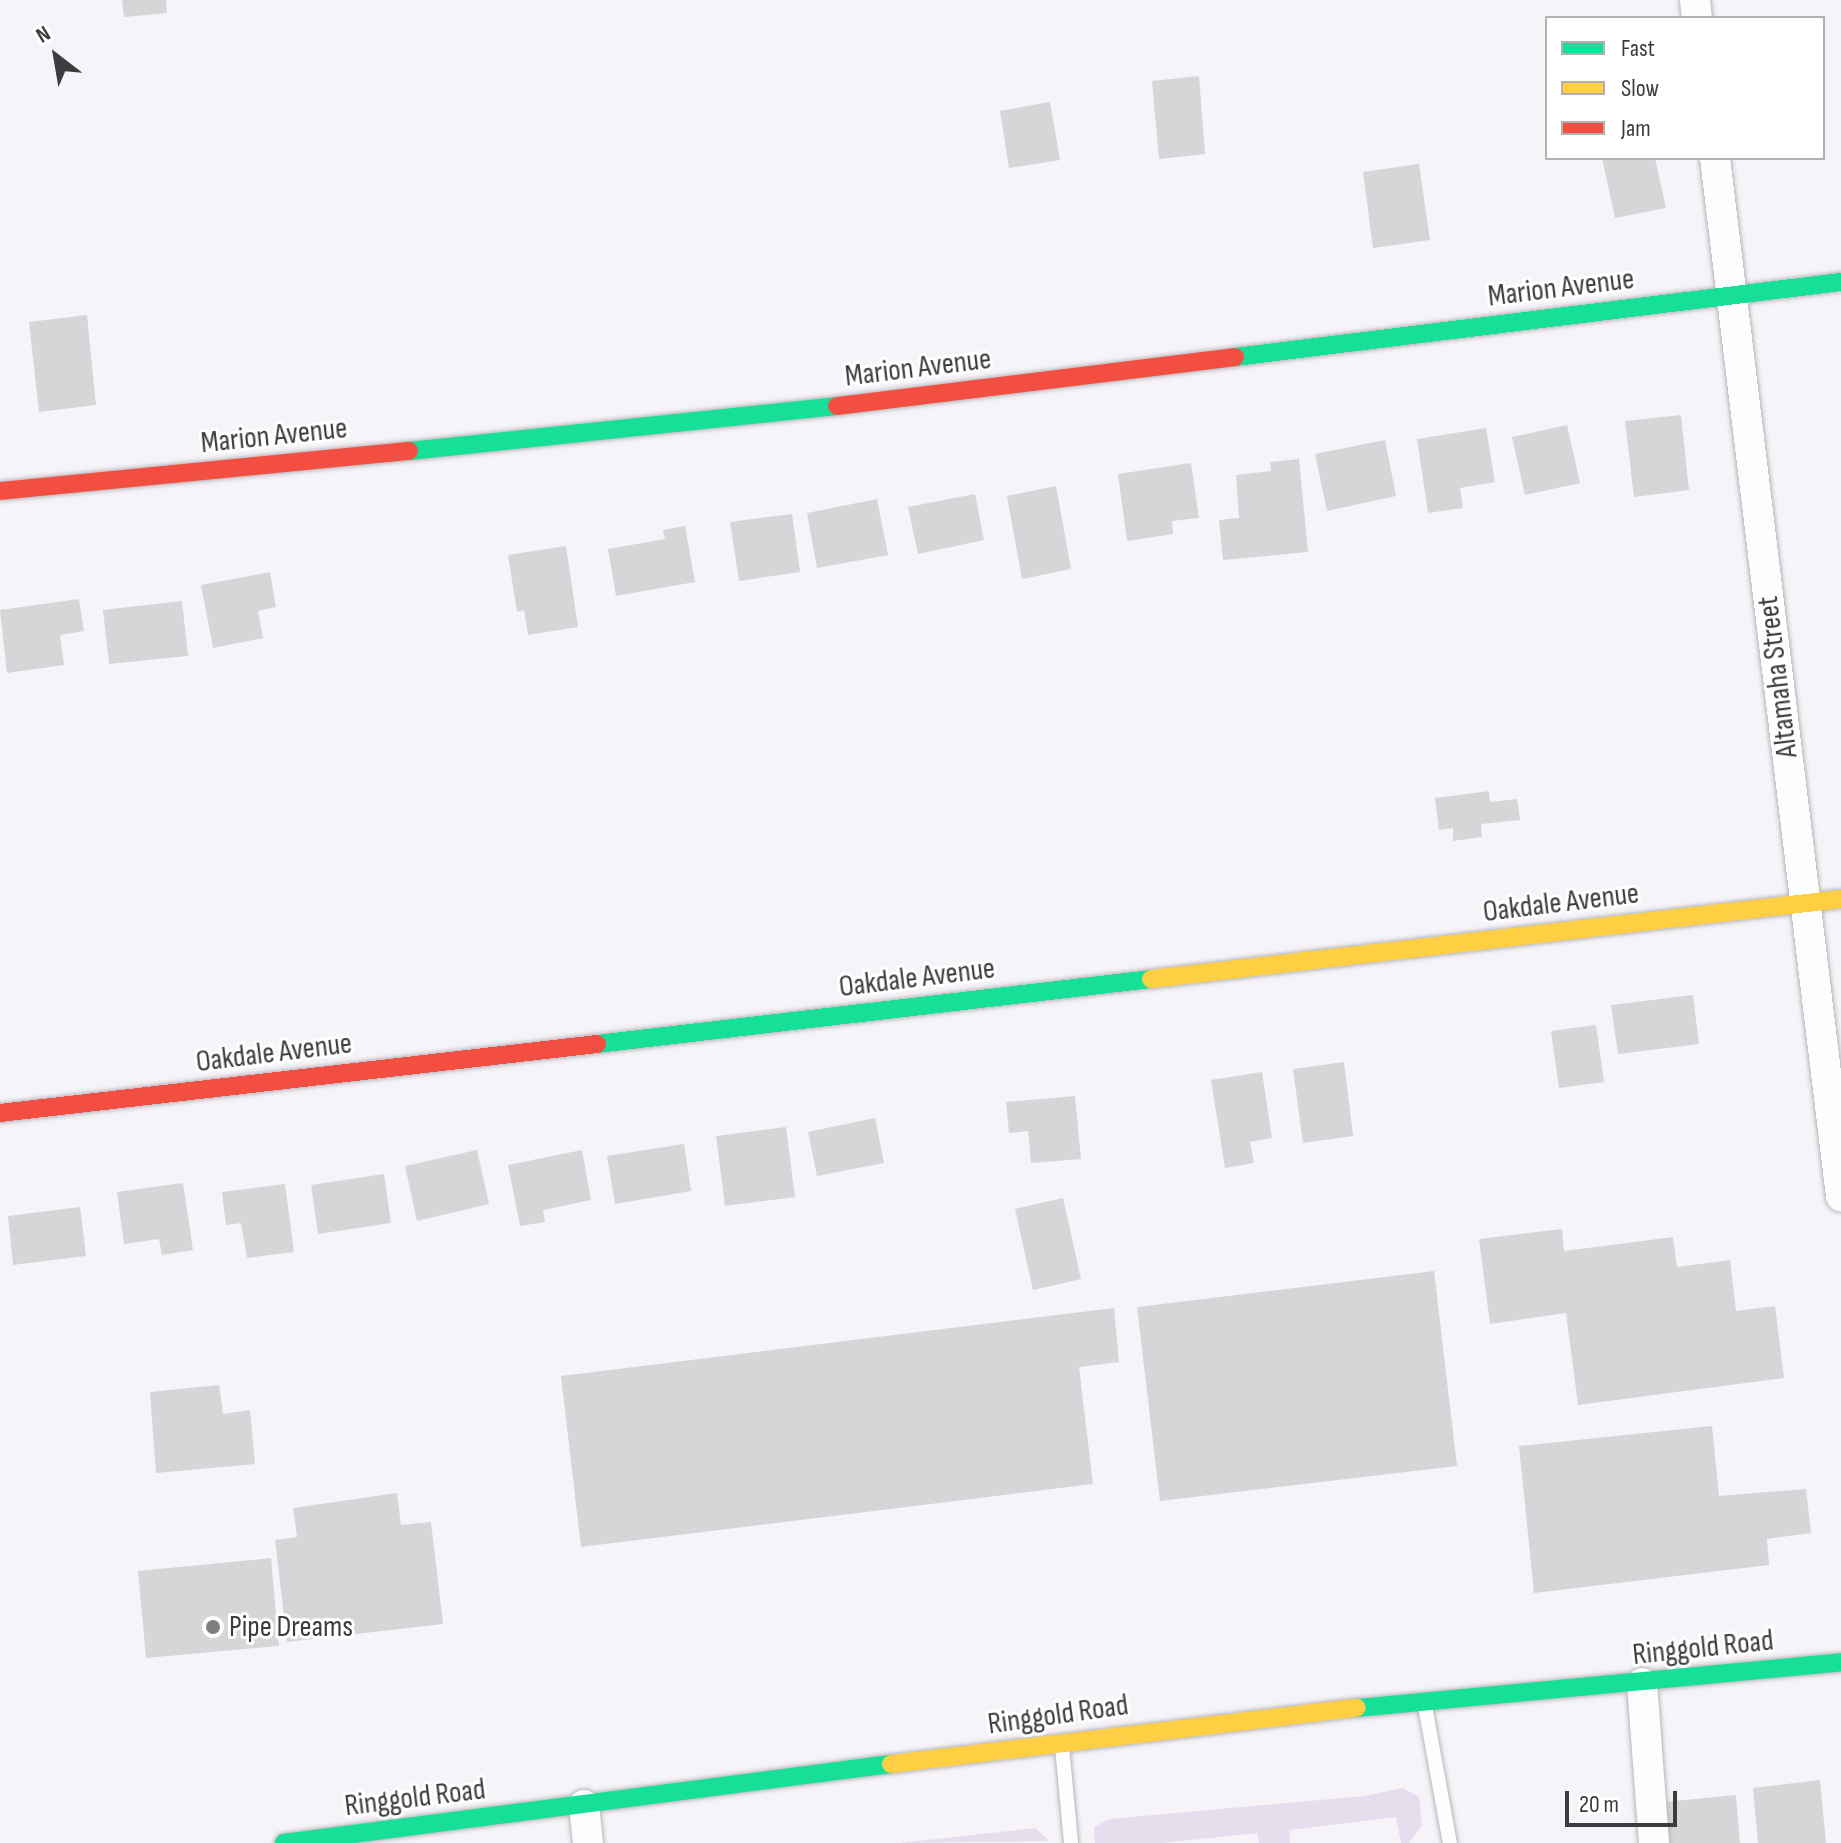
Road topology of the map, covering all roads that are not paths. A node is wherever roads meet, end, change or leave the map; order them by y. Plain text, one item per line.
1 (1715, 160) edge
2 (1841, 282) edge
3 (1732, 295) junction
4 (0, 491) edge
5 (1841, 899) edge
6 (1806, 903) junction
7 (0, 1113) edge
8 (1841, 1196) edge
9 (1841, 1662) edge
10 (1642, 1683) junction
11 (1425, 1704) junction
12 (1062, 1743) junction
13 (584, 1805) junction
14 (319, 1841) edge
15 (284, 1843) edge
16 (588, 1843) edge
17 (1071, 1843) edge
18 (1450, 1843) edge
19 (1654, 1843) edge

1 - 3 street, Altamaha Street
2 - 3 street, Marion Avenue
3 - 4 street, Marion Avenue
3 - 6 street, Altamaha Street
5 - 6 street, Oakdale Avenue
6 - 7 street, Oakdale Avenue
6 - 8 street, Altamaha Street
9 - 10 street, Ringgold Road
10 - 11 street, Ringgold Road
10 - 19 street
11 - 12 street, Ringgold Road
11 - 18 lane
12 - 13 street, Ringgold Road
12 - 17 lane
13 - 14 street, Ringgold Road
13 - 16 street
14 - 15 street, Ringgold Road

